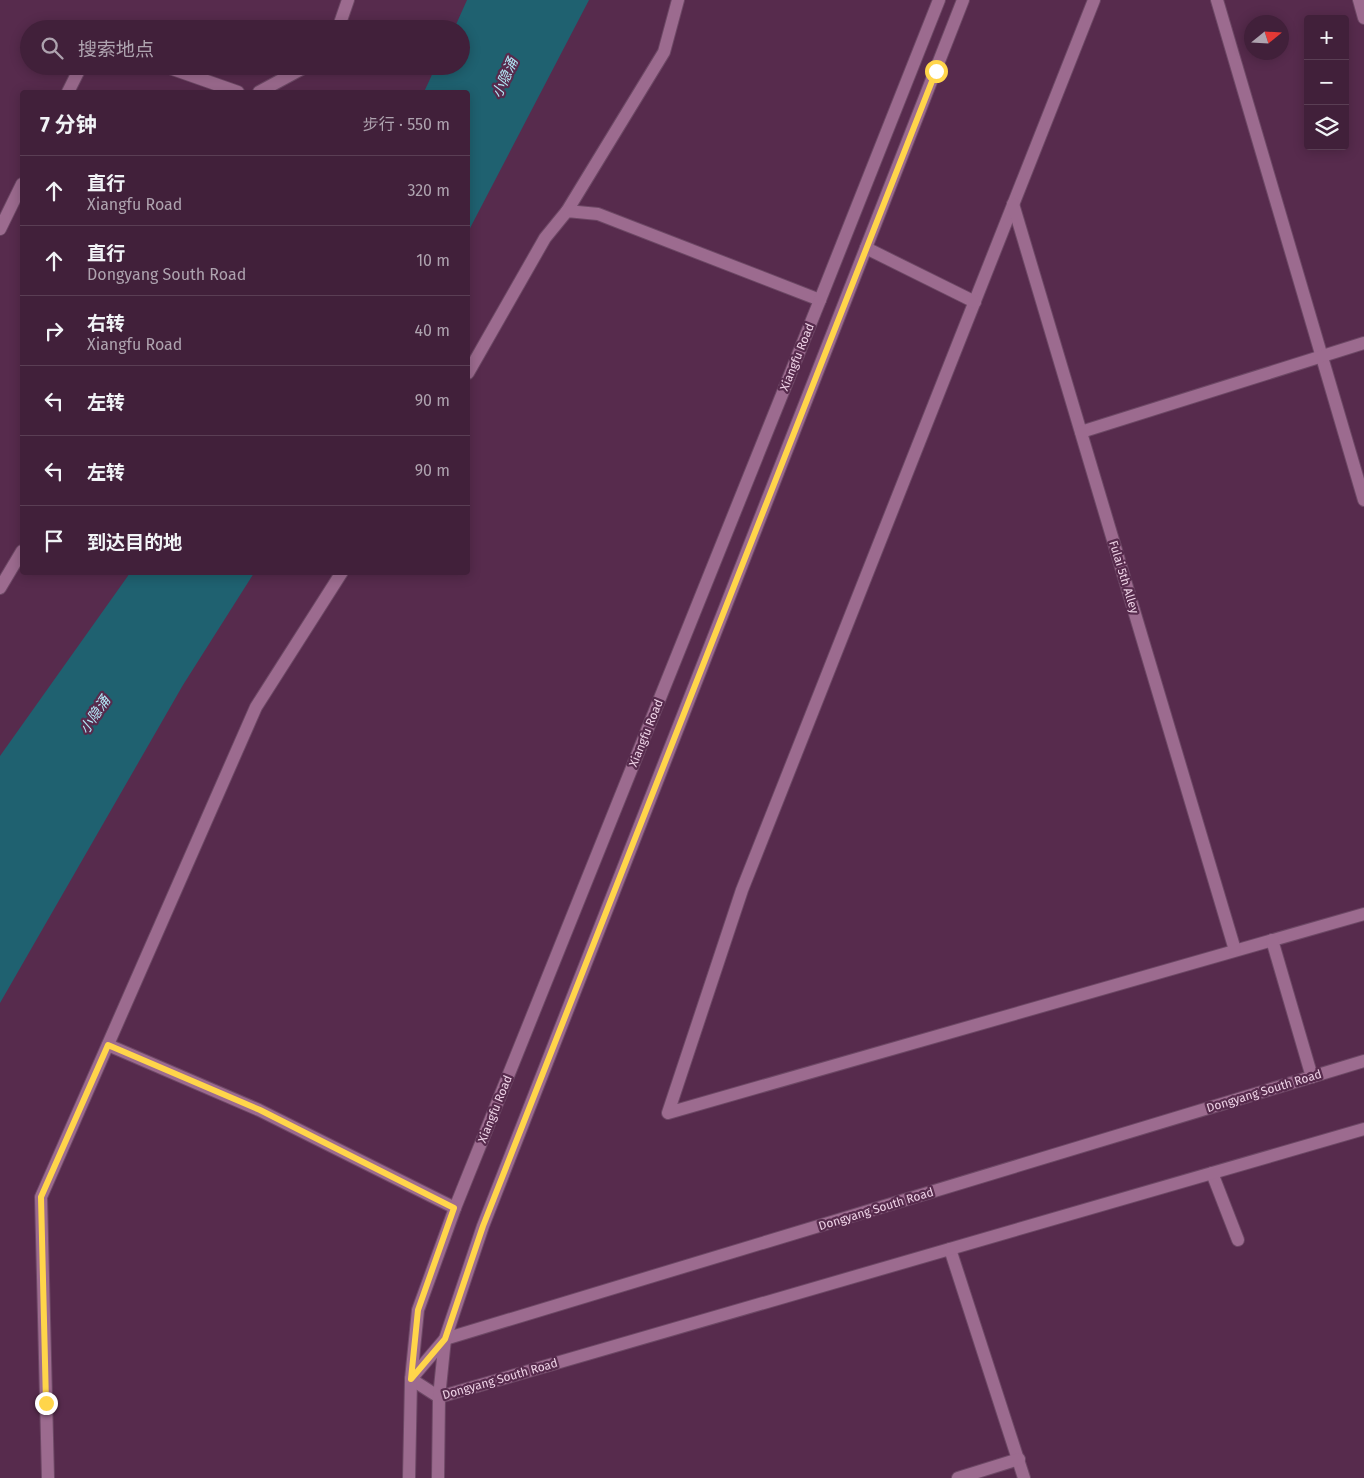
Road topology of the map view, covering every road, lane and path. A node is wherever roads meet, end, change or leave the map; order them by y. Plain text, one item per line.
1 (348, 0) edge
2 (678, 0) edge
3 (939, 0) edge
4 (963, 0) edge
5 (1094, 0) edge
6 (1217, 0) edge
7 (1359, 0) edge
8 (1364, 18) edge
9 (341, 20) edge
10 (76, 75) edge
11 (190, 75) edge
12 (290, 75) edge
13 (69, 90) edge
14 (232, 90) edge
15 (263, 90) edge
16 (20, 188) edge
17 (1013, 204) junction
18 (567, 211) junction
19 (0, 229) edge
20 (866, 248) junction
21 (820, 300) junction
22 (975, 302) junction
23 (1364, 343) edge
24 (1321, 356) junction
25 (470, 369) edge
26 (1081, 432) junction
27 (1364, 500) edge
28 (20, 554) edge
29 (340, 575) edge
30 (0, 588) edge
31 (1364, 914) edge
32 (1272, 940) junction
33 (1235, 950) junction
34 (108, 1045) junction
35 (1364, 1061) edge
36 (1312, 1077) junction
37 (1364, 1128) edge
38 (1212, 1173) junction
39 (454, 1208) junction
40 (1238, 1240) dead end
41 (950, 1249) junction
42 (445, 1339) junction
43 (411, 1379) junction
44 (439, 1397) junction
45 (1019, 1459) junction
46 (48, 1478) edge
47 (409, 1478) edge
48 (438, 1478) edge
49 (958, 1478) edge
50 (1024, 1478) edge

1 - 9 street
2 - 18 street
3 - 21 street, Xiangfu Road
4 - 20 street, Xiangfu Road
5 - 17 street
6 - 24 street
7 - 8 street
10 - 13 street
11 - 14 street
12 - 15 street
16 - 19 street
17 - 22 street
17 - 26 street, Fulai 5th Alley
18 - 21 street
18 - 25 street
20 - 22 street
20 - 42 street, Xiangfu Road
21 - 39 street, Xiangfu Road
22 - 33 street
23 - 24 street
24 - 26 street
24 - 27 street
26 - 33 street, Fulai 5th Alley
28 - 30 street
29 - 34 street
31 - 32 street
32 - 33 street
32 - 36 street
34 - 39 street
34 - 46 street
35 - 36 street, Dongyang South Road
36 - 42 street, Dongyang South Road
37 - 38 street, Dongyang South Road
38 - 40 street
38 - 41 street, Dongyang South Road
39 - 43 street, Xiangfu Road
41 - 44 street, Dongyang South Road
41 - 45 street
42 - 43 street
42 - 44 street, Xiangfu Road
43 - 44 street, Dongyang South Road
43 - 47 street, Xiangfu Road
44 - 48 street, Xiangfu Road
45 - 49 street
45 - 50 street

